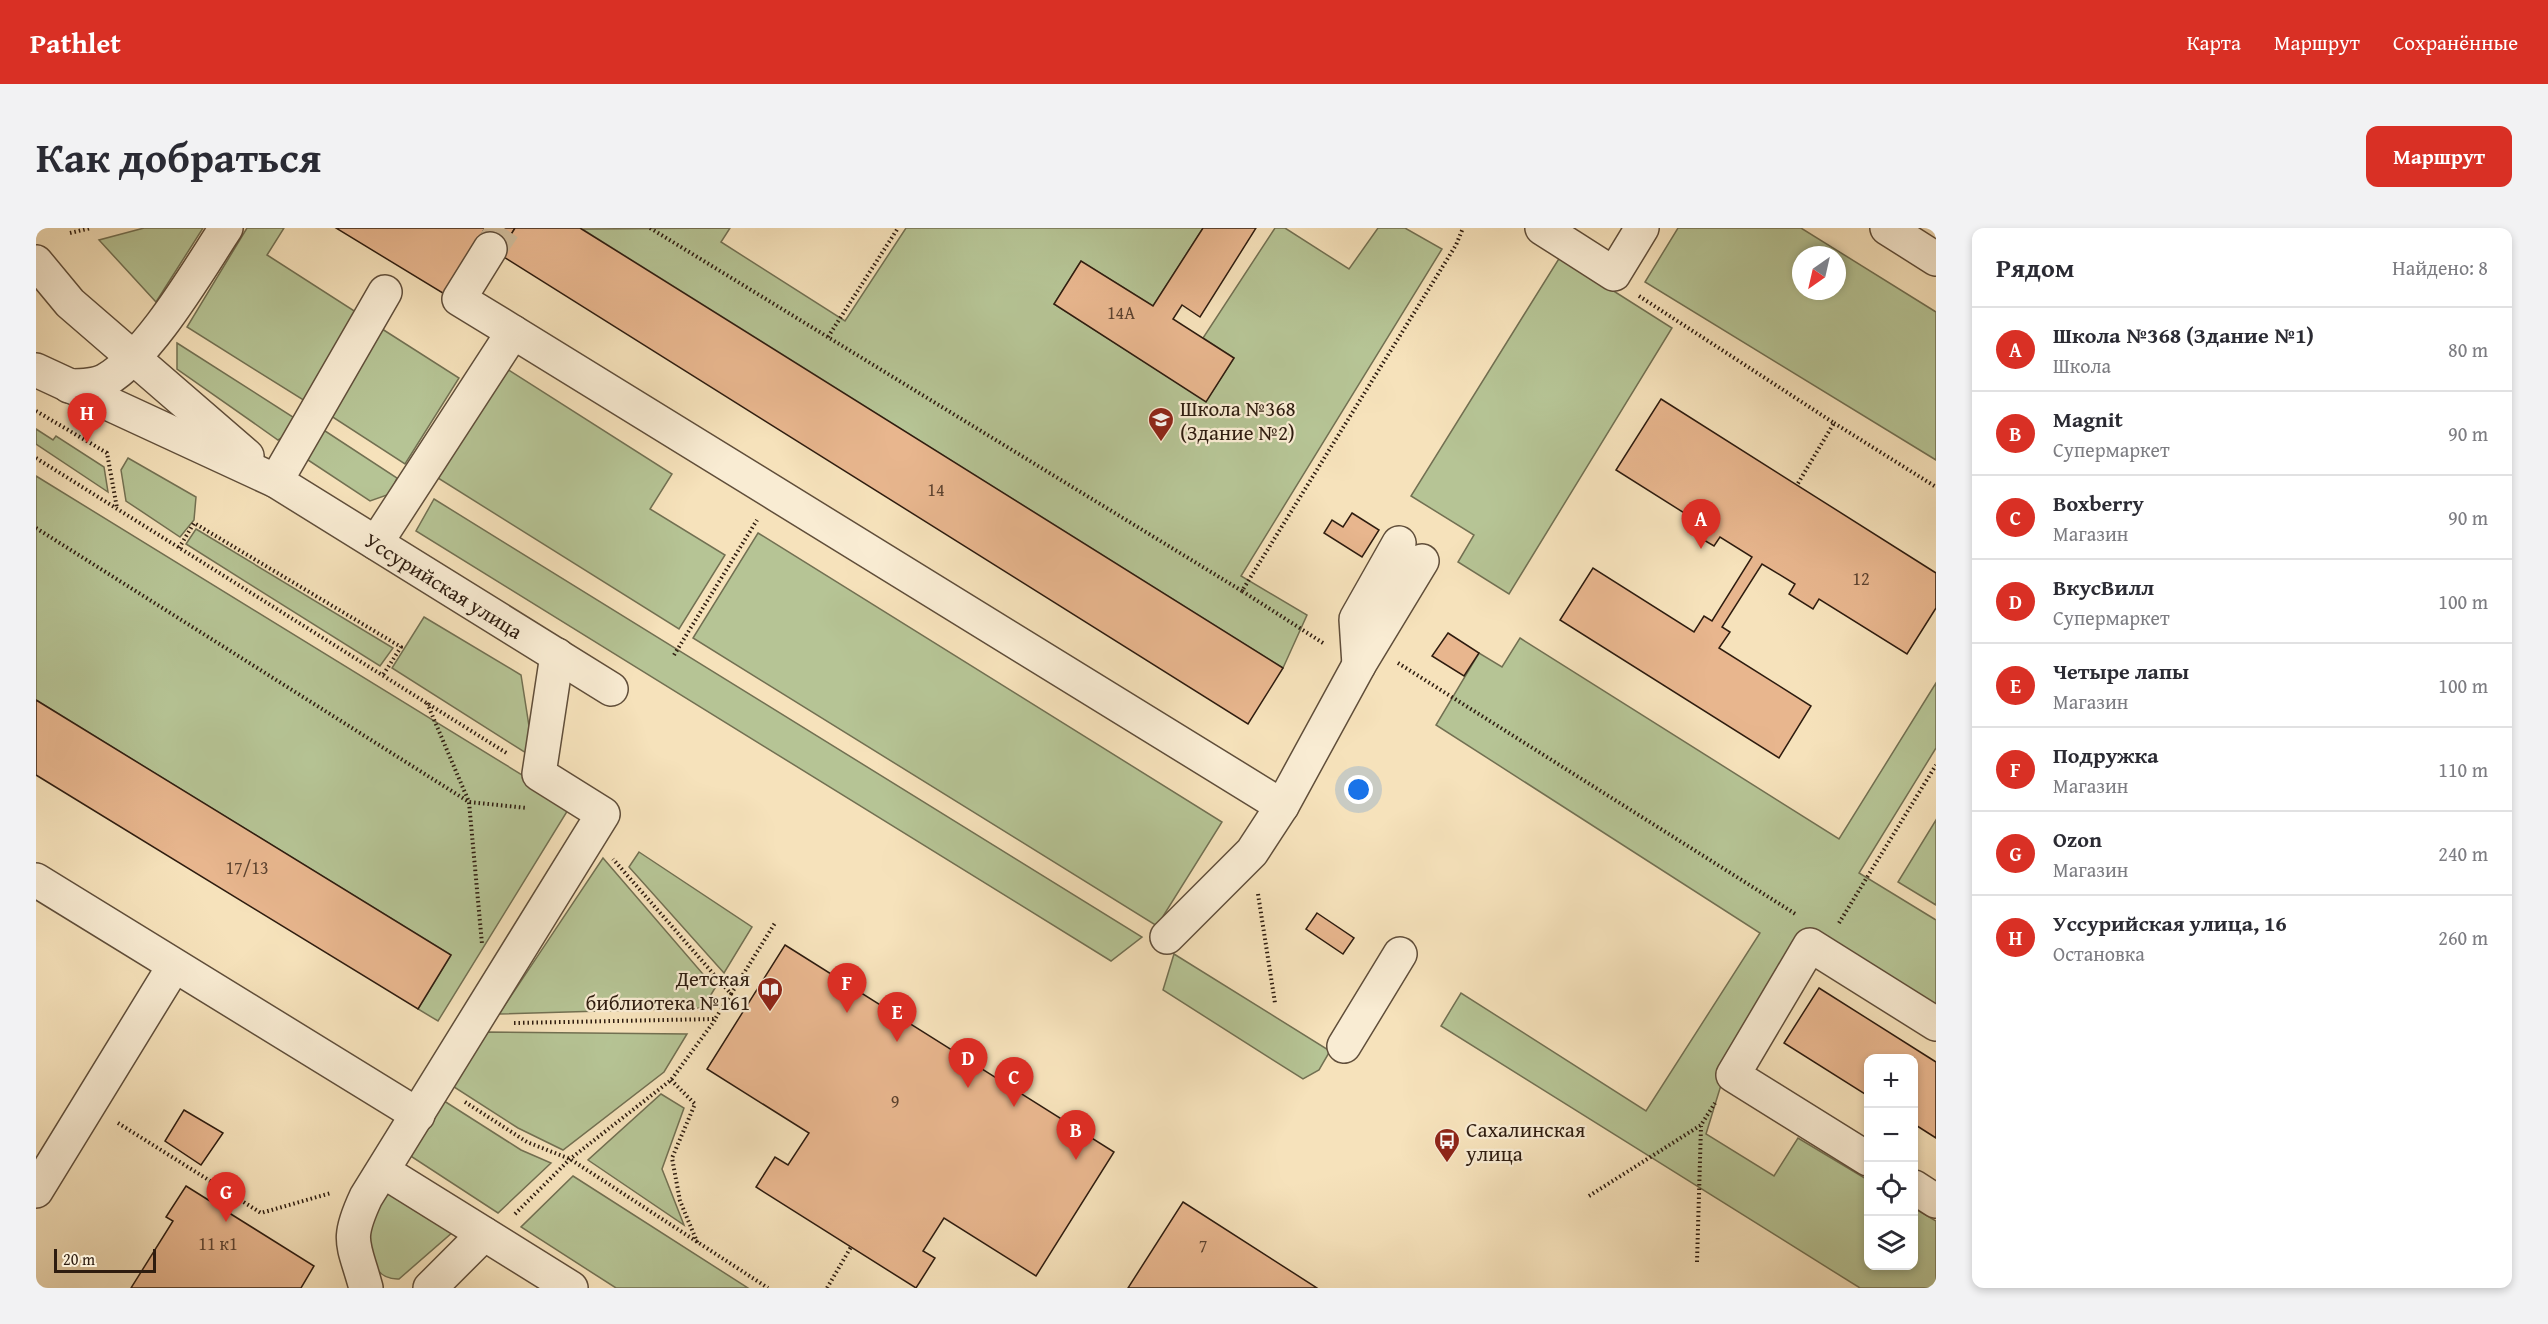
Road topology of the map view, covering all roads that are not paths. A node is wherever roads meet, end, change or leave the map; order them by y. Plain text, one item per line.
1 (226, 228) edge
2 (1542, 228) edge
3 (1642, 228) edge
4 (1887, 228) edge
5 (490, 249) tunnel mouth
6 (1936, 259) edge
7 (36, 262) edge
8 (385, 292) dead end
9 (513, 332) junction
10 (132, 357) junction
11 (36, 370) edge
12 (69, 386) junction
13 (276, 481) junction
14 (376, 543) junction
15 (1410, 552) dead end
16 (556, 655) junction
17 (611, 689) dead end
18 (1282, 806) junction
19 (36, 880) edge
20 (1167, 938) dead end
21 (1400, 954) dead end
22 (174, 966) junction
23 (1936, 1024) edge
24 (1344, 1046) dead end
25 (418, 1115) junction
26 (1864, 1156) edge
27 (380, 1175) junction
28 (1918, 1190) edge
29 (36, 1191) edge
30 (1936, 1201) edge
31 (487, 1236) junction
32 (368, 1287) edge
33 (430, 1288) edge
34 (571, 1288) edge

1 - 10 lane
2 - 3 lane
4 - 6 lane
5 - 9 lane
7 - 10 lane, Уссурийская улица
8 - 13 lane
9 - 14 lane
9 - 18 lane
10 - 12 lane
10 - 13 lane, Уссурийская улица
11 - 12 lane, Уссурийская улица
12 - 13 lane, Уссурийская улица
13 - 14 lane, Уссурийская улица
14 - 16 lane, Уссурийская улица
15 - 18 lane
16 - 17 lane, Уссурийская улица
16 - 25 lane
18 - 20 lane
19 - 22 lane
21 - 24 lane
22 - 25 lane
22 - 29 lane
23 - 26 lane
25 - 27 lane
27 - 31 lane
27 - 32 lane
28 - 30 lane
31 - 33 lane
31 - 34 lane

